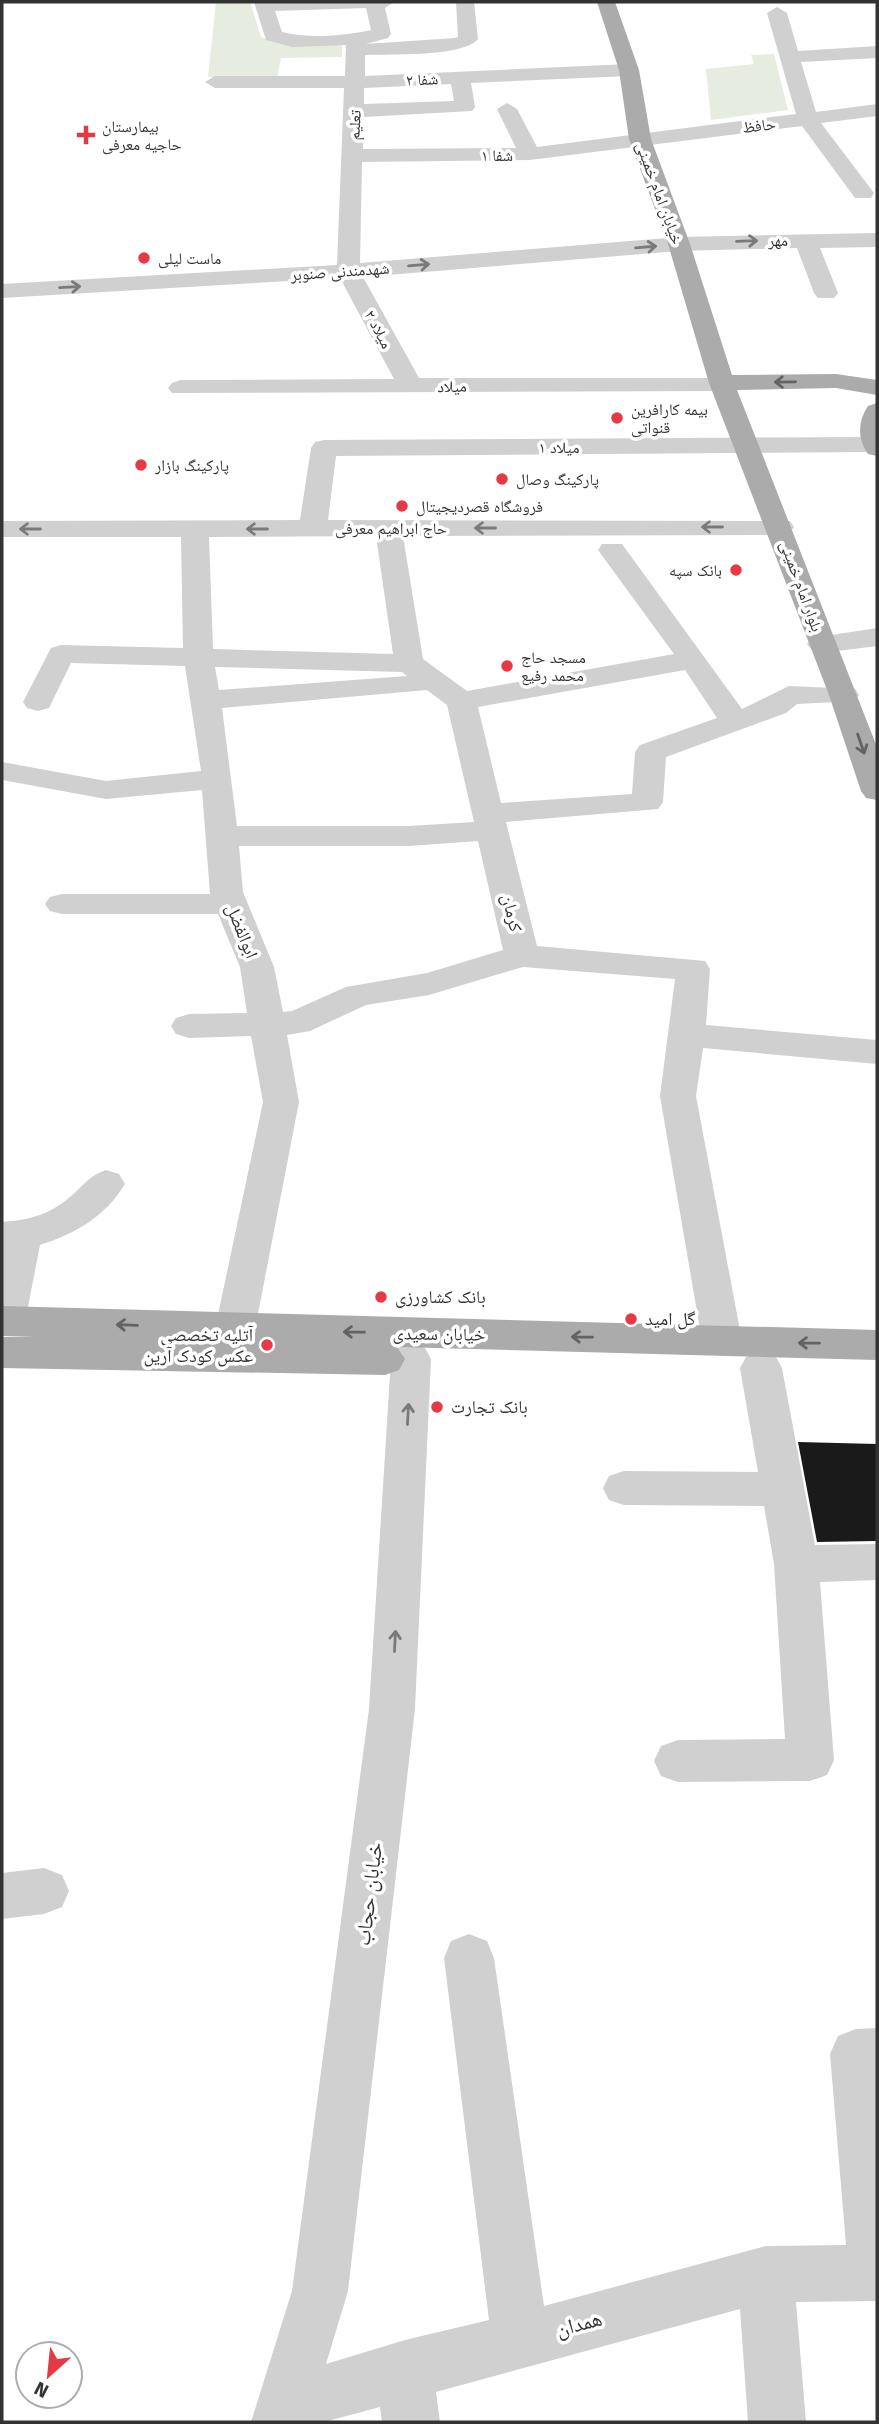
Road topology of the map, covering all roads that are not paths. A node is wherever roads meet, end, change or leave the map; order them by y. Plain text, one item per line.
1 (374, 2) edge
2 (385, 2) edge
3 (465, 2) edge
4 (606, 2) edge
5 (264, 4) edge
6 (777, 13) dead end
7 (356, 44) junction
8 (877, 52) edge
9 (790, 57) junction
10 (629, 70) junction
11 (460, 77) junction
12 (215, 82) dead end
13 (356, 82) junction
14 (507, 109) dead end
15 (877, 110) edge
16 (355, 111) junction
17 (808, 120) junction
18 (640, 139) junction
19 (530, 154) junction
20 (353, 156) junction
21 (863, 193) dead end
22 (805, 239) junction
23 (877, 240) edge
24 (679, 244) junction
25 (348, 271) junction
26 (2, 291) edge
27 (826, 292) dead end
28 (411, 387) junction
29 (181, 388) dead end
30 (877, 389) edge
31 (726, 393) junction
32 (877, 411) edge
33 (747, 446) junction
34 (876, 446) edge
35 (780, 527) junction
36 (195, 528) junction
37 (313, 528) junction
38 (388, 528) junction
39 (2, 529) edge
40 (612, 550) dead end
41 (877, 637) edge
42 (822, 644) junction
43 (198, 655) junction
44 (694, 660) junction
45 (409, 663) junction
46 (448, 692) junction
47 (844, 695) junction
48 (205, 700) junction
49 (38, 702) dead end
50 (735, 721) junction
51 (2, 771) edge
52 (217, 779) junction
53 (877, 791) edge
54 (490, 822) junction
55 (222, 836) junction
56 (62, 904) dead end
57 (231, 904) junction
58 (522, 956) junction
59 (267, 1025) junction
60 (189, 1026) dead end
61 (687, 1035) junction
62 (877, 1052) edge
63 (106, 1184) dead end
64 (12, 1236) edge
65 (235, 1329) junction
66 (3, 1332) edge
67 (722, 1341) junction
68 (877, 1345) edge
69 (411, 1359) junction
70 (761, 1368) junction
71 (877, 1371) edge
72 (624, 1488) dead end
73 (782, 1489) junction
74 (877, 1562) edge
75 (796, 1564) junction
76 (678, 1760) dead end
77 (469, 1958) dead end
78 (877, 2053) edge
79 (877, 2273) edge
80 (766, 2274) junction
81 (520, 2340) junction
82 (408, 2396) edge
83 (282, 2413) edge
84 (777, 2422) edge

1 - 2 street
1 - 5 street
1 - 7 street
3 - 7 street
4 - 10 main road, خیابان امام خمینی
5 - 7 street
6 - 9 street
7 - 13 street, تعلیم
8 - 9 street
9 - 17 street
10 - 11 street, شفا ۲
10 - 18 main road, خیابان امام خمینی
11 - 13 street, شفا ۲
11 - 16 street
12 - 13 street, شفا ۲
13 - 16 street, تعلیم
14 - 19 street
15 - 17 street, حافظ
16 - 20 street, تعلیم
17 - 18 street, حافظ
17 - 21 street
18 - 19 street, شفا ۱
18 - 24 main road, خیابان امام خمینی
19 - 20 street, شفا ۱
20 - 25 street, تعلیم
22 - 23 street, مهر
24 -> 22 street, مهر
22 - 27 street
25 -> 24 street, شهدمندنی صنوبر
24 - 31 main road, خیابان امام خمینی
26 -> 25 street, شهدمندنی صنوبر
25 - 28 street, میلاد ۲
28 - 29 street, میلاد
28 - 31 street, میلاد
30 - 31 main road
31 - 33 main road, بلوار امام خمینی
32 - 34 main road
33 - 34 street, میلاد ۱
33 - 35 main road, بلوار امام خمینی
33 - 37 street, میلاد ۱
35 -> 38 street, حاج ابراهیم معرفی
35 - 42 main road, بلوار امام خمینی
37 -> 36 street, حاج ابراهیم معرفی
36 -> 39 street, حاج ابراهیم معرفی
36 - 43 street, ابوالفضل
37 - 38 street, حاج ابراهیم معرفی
38 - 45 street
40 - 44 street
41 - 42 street
42 - 47 main road, بلوار امام خمینی
43 - 45 street
43 - 48 street, ابوالفضل
43 - 49 street
44 - 46 street
44 - 50 street
45 - 46 street
46 - 48 street
46 - 54 street, کرمان
47 - 50 street
47 -> 53 main road, بلوار امام خمینی
48 - 52 street, ابوالفضل
50 - 54 street
51 - 52 street
52 - 55 street, ابوالفضل
54 - 55 street
54 - 58 street, کرمان
55 - 57 street, ابوالفضل
56 - 57 street
57 - 59 street, ابوالفضل
58 - 59 street
58 - 61 street, کرمان
59 - 60 street
59 - 65 street, ابوالفضل
61 - 62 street
61 - 67 street
63 - 64 street
64 - 66 street
65 -> 66 main road, خیابان سعیدی
67 -> 65 main road, خیابان سعیدی
66 - 69 main road, خیابان سعیدی
68 -> 67 main road, خیابان سعیدی
69 - 70 main road, خیابان سعیدی
83 -> 69 street, خیابان حجاب
70 - 71 main road, خیابان سعیدی
70 - 73 street
72 - 73 street
73 - 75 street
74 - 75 street
75 - 76 street
77 - 81 street
78 - 79 street
79 - 80 street, همدان
80 - 81 street, همدان
80 - 84 street
81 - 82 street, همدان
82 - 83 street, همدان

